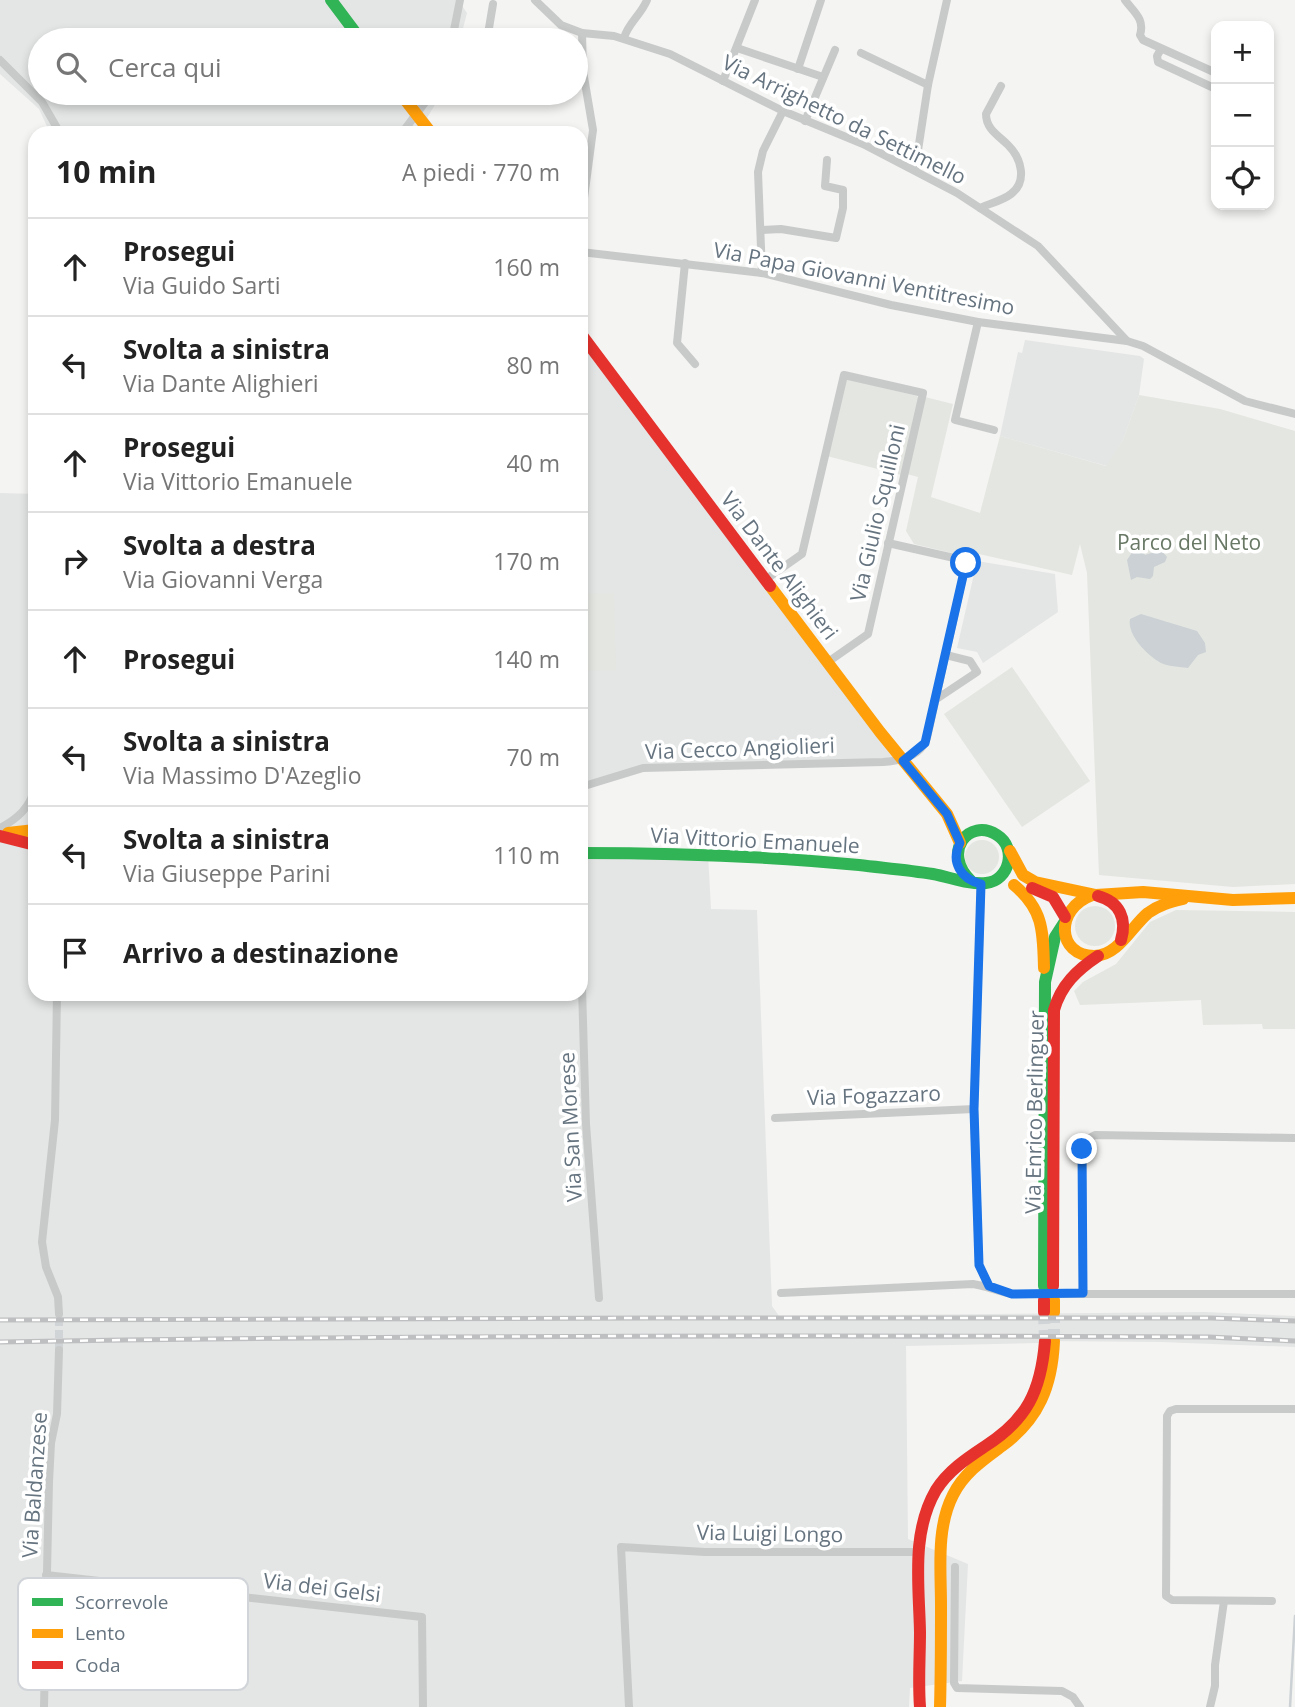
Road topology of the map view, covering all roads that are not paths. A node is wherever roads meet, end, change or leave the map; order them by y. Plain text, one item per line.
1 (331, 0) edge
2 (460, 0) edge
3 (535, 0) edge
4 (647, 0) edge
5 (755, 0) edge
6 (821, 0) edge
7 (947, 0) edge
8 (1125, 0) edge
9 (494, 4) dead end
10 (352, 28) edge
11 (454, 28) edge
12 (489, 28) edge
13 (569, 28) edge
14 (588, 34) edge
15 (624, 38) junction
16 (737, 48) junction
17 (1161, 49) junction
18 (835, 50) dead end
19 (861, 53) dead end
20 (0, 60) edge
21 (798, 69) junction
22 (1211, 71) edge
23 (823, 77) junction
24 (723, 81) junction
25 (928, 85) junction
26 (1001, 86) dead end
27 (1211, 87) edge
28 (28, 88) edge
29 (44, 105) edge
30 (410, 105) edge
31 (423, 105) edge
32 (588, 105) edge
33 (783, 111) junction
34 (417, 114) junction
35 (806, 121) junction
36 (56, 126) edge
37 (408, 126) edge
38 (426, 126) edge
39 (827, 160) dead end
40 (588, 168) edge
41 (915, 170) junction
42 (980, 208) junction
43 (761, 230) junction
44 (588, 254) edge
45 (685, 263) junction
46 (762, 273) junction
47 (978, 322) junction
48 (1127, 341) junction
49 (588, 342) edge
50 (695, 364) dead end
51 (1295, 414) edge
52 (995, 430) dead end
53 (888, 543) junction
54 (765, 580) junction
55 (946, 655) junction
56 (828, 662) junction
57 (935, 700) junction
58 (903, 761) junction
59 (588, 785) edge
60 (28, 806) edge
61 (947, 814) junction
62 (0, 828) edge
63 (28, 831) edge
64 (979, 831) junction
65 (0, 834) edge
66 (28, 843) edge
67 (1006, 845) junction
68 (958, 849) junction
69 (588, 851) edge
70 (925, 873) junction
71 (981, 883) junction
72 (1014, 885) junction
73 (1095, 895) junction
74 (1201, 898) junction
75 (1295, 898) edge
76 (1065, 920) junction
77 (1121, 940) junction
78 (1098, 956) junction
79 (1045, 982) junction
80 (57, 1001) edge
81 (582, 1001) edge
82 (974, 1109) junction
83 (775, 1118) dead end
84 (1295, 1138) edge
85 (989, 1286) junction
86 (781, 1293) dead end
87 (1083, 1293) junction
88 (1295, 1294) edge
89 (599, 1298) dead end
90 (59, 1314) tunnel mouth
91 (59, 1350) tunnel mouth
92 (1294, 1409) edge
93 (919, 1558) junction
94 (942, 1559) junction
95 (955, 1567) dead end
96 (46, 1575) junction
97 (46, 1578) edge
98 (73, 1578) edge
99 (248, 1598) edge
100 (1224, 1601) junction
101 (1272, 1601) dead end
102 (423, 1707) edge
103 (629, 1707) edge
104 (920, 1707) edge
105 (940, 1707) edge
106 (1080, 1707) edge
107 (1210, 1707) edge

1 - 10 main road
2 - 11 street
3 - 13 street, Via Arrighetto da Settimello
4 - 15 street
5 - 16 street
6 - 21 street
7 - 25 street
8 - 17 street
9 - 12 street
14 - 15 street, Via Arrighetto da Settimello
15 - 24 street, Via Arrighetto da Settimello
16 - 21 street
16 - 24 street
17 - 22 street
17 - 27 street
18 - 23 street
19 - 25 street
20 - 28 street
21 - 23 street
23 - 35 street
24 - 33 street, Via Arrighetto da Settimello
25 - 41 street
26 - 42 street
29 - 36 street
30 - 34 main road
31 - 34 street
32 - 40 street
33 - 35 street, Via Arrighetto da Settimello
33 - 43 street
34 - 37 street
34 - 38 main road
35 - 41 street, Via Arrighetto da Settimello
39 - 43 street
41 - 42 street, Via Arrighetto da Settimello
42 - 48 street, Via Arrighetto da Settimello
43 - 46 street
44 - 45 street, Via Papa Giovanni Ventitresimo
45 - 46 street, Via Papa Giovanni Ventitresimo
45 - 50 street
46 - 47 street, Via Papa Giovanni Ventitresimo
47 - 48 street, Via Papa Giovanni Ventitresimo
47 - 52 street
48 - 51 street, Via Arrighetto da Settimello
49 - 54 main road, Via Dante Alighieri
53 - 54 street, Via Giulio Squilloni
53 - 55 street
53 - 56 street, Via Giulio Squilloni
54 - 56 main road, Via Dante Alighieri
55 - 57 street
55 - 57 street
56 - 58 main road, Via Dante Alighieri
57 - 58 street
58 - 59 street, Via Cecco Angiolieri
58 - 61 main road, Via Dante Alighieri
60 - 62 street
61 - 64 main road, Via Dante Alighieri
61 - 68 main road, Via Dante Alighieri
63 - 65 main road
64 - 67 main road
64 - 68 main road
65 - 66 main road
67 - 71 main road
67 - 73 main road
68 - 70 main road
68 - 71 main road
69 - 70 main road, Via Vittorio Emanuele
70 - 71 main road, Via Vittorio Emanuele
71 - 72 main road, Via Vittorio Emanuele
71 - 82 street
72 - 76 main road, Via Vittorio Emanuele
72 - 79 main road, Via Enrico Berlinguer
73 - 74 main road
73 - 76 main road
73 - 77 main road
74 - 75 main road
74 - 77 main road
76 - 78 main road
76 - 79 main road, Via Enrico Berlinguer
77 - 78 main road
78 - 79 main road, Via Enrico Berlinguer
80 - 90 street
81 - 89 street, Via San Morese
82 - 83 street, Via Fogazzaro
82 - 85 street
84 - 87 street
85 - 86 street
85 - 87 street
87 - 88 street
91 - 96 street, Via Baldanzese
92 - 100 street
93 - 94 main road
93 - 94 main road
93 - 103 street, Via Luigi Longo
93 - 104 main road
94 - 105 main road
95 - 106 street
96 - 97 street, Via Baldanzese
96 - 98 street, Via dei Gelsi
99 - 102 street, Via dei Gelsi
100 - 101 street
100 - 107 street

